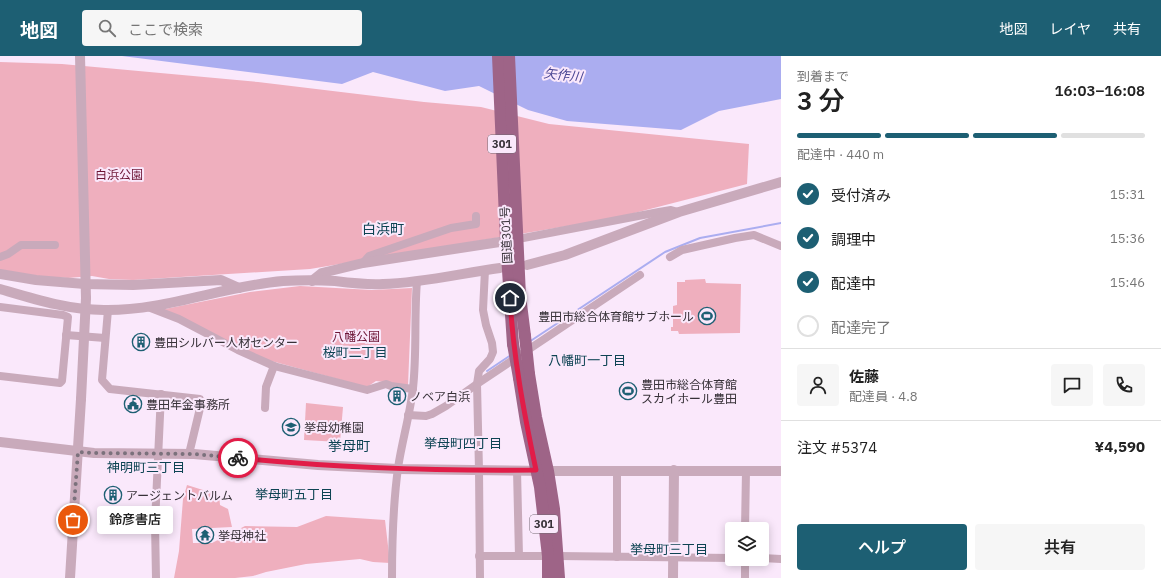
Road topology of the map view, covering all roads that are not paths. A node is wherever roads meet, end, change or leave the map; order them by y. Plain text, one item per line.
1 (80, 56) edge
2 (498, 56) edge
3 (509, 56) edge
4 (781, 182) edge
5 (679, 212) junction
6 (476, 216) dead end
7 (512, 235) junction
8 (55, 245) dead end
9 (781, 246) edge
10 (0, 257) edge
11 (670, 257) dead end
12 (363, 264) junction
13 (527, 265) dead end
14 (500, 268) dead end
15 (485, 270) junction
16 (0, 274) edge
17 (640, 276) dead end
18 (312, 281) junction
19 (417, 281) junction
20 (86, 284) junction
21 (239, 288) junction
22 (0, 289) edge
23 (147, 307) junction
24 (0, 308) edge
25 (108, 310) junction
26 (66, 334) junction
27 (105, 338) junction
28 (274, 366) junction
29 (0, 376) edge
30 (524, 376) junction
31 (477, 384) junction
32 (413, 388) junction
33 (161, 394) junction
34 (266, 408) dead end
35 (408, 415) junction
36 (0, 442) edge
37 (78, 452) junction
38 (159, 453) junction
39 (189, 454) junction
40 (398, 469) junction
41 (479, 470) junction
42 (516, 470) junction
43 (542, 470) junction
44 (617, 470) junction
45 (674, 470) junction
46 (746, 471) junction
47 (781, 471) edge
48 (745, 522) edge
49 (479, 556) junction
50 (520, 556) junction
51 (553, 556) junction
52 (617, 557) junction
53 (673, 557) junction
54 (725, 558) edge
55 (769, 558) edge
56 (781, 559) edge
57 (745, 566) edge
58 (70, 578) edge
59 (156, 578) edge
60 (392, 578) edge
61 (480, 578) edge
62 (548, 578) edge
63 (559, 578) edge
64 (673, 578) edge
65 (745, 578) edge

1 - 20 street
2 - 7 highway, 国道301号 / 301
3 - 7 highway, 国道301号 / 301
4 - 5 street
5 - 7 street
5 - 13 street
6 - 12 street
7 - 12 street
7 - 30 highway, 国道301号 / 301, bridge
7 - 30 highway, 国道301号 / 301, bridge
8 - 10 street
9 - 11 street
12 - 18 street
14 - 15 street
15 - 19 street
15 - 31 street
16 - 20 street
17 - 31 street
18 - 19 street
18 - 21 street
19 - 32 street
20 - 21 street
20 - 37 street, bridge
21 - 23 street
22 - 25 street
23 - 25 street
23 - 28 street
24 - 26 street
25 - 27 street
26 - 27 street
26 - 29 street
27 - 33 street
28 - 32 street
28 - 34 street
30 - 43 highway, 国道301号 / 301
31 - 35 street
31 - 41 street
32 - 35 street
33 - 38 street
33 - 39 street
35 - 40 street
36 - 37 street
37 - 38 street
37 - 58 street
38 - 39 street
38 - 59 street
39 - 40 street
40 - 41 street
40 - 60 street
41 - 42 street
41 - 49 street
42 - 43 street
42 - 50 street
43 - 44 street
43 - 51 highway, 国道301号 / 301
44 - 45 street
44 - 52 street
45 - 46 street
45 - 53 street
46 - 47 street
46 - 48 street
49 - 50 street
49 - 61 street
50 - 51 street
51 - 52 street
51 - 62 highway, 国道301号 / 301
51 - 63 highway, 国道301号 / 301
52 - 53 street
53 - 54 street
53 - 64 street
55 - 56 street
57 - 65 street

